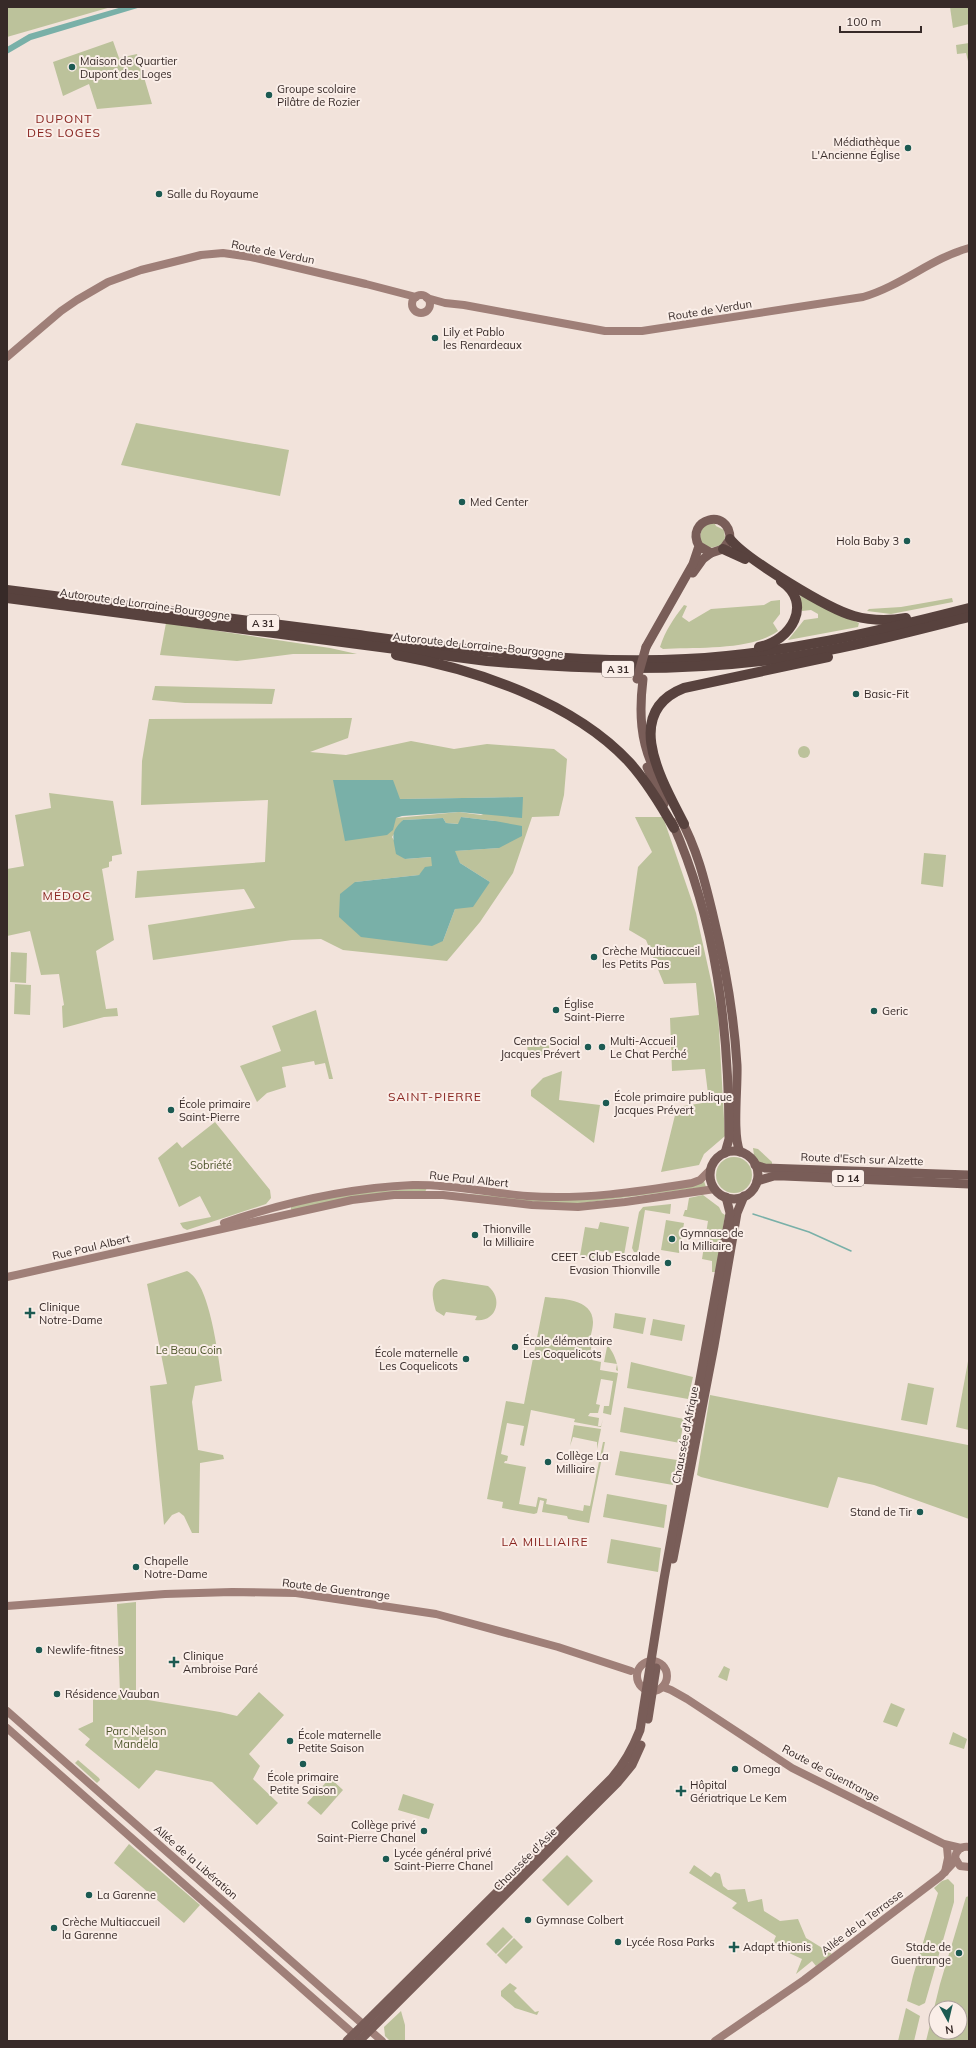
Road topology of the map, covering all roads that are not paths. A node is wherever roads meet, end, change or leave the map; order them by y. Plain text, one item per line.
1 (969, 248) edge
2 (427, 298) junction
3 (414, 301) junction
4 (445, 303) junction
5 (429, 308) junction
6 (7, 357) edge
7 (730, 539) junction
8 (699, 546) junction
9 (723, 549) junction
10 (711, 553) junction
11 (9, 592) edge
12 (969, 608) edge
13 (969, 617) edge
14 (886, 638) junction
15 (348, 643) junction
16 (649, 647) junction
17 (727, 656) junction
18 (679, 826) junction
19 (740, 1152) junction
20 (725, 1153) junction
21 (755, 1165) junction
22 (710, 1170) junction
23 (969, 1175) edge
24 (757, 1181) junction
25 (969, 1184) edge
26 (715, 1189) junction
27 (744, 1196) junction
28 (726, 1197) junction
29 (180, 1238) junction
30 (7, 1277) edge
31 (7, 1606) edge
32 (654, 1661) junction
33 (635, 1671) junction
34 (651, 1679) joint
35 (667, 1686) junction
36 (650, 1690) junction
37 (7, 1711) edge
38 (7, 1728) edge
39 (945, 1845) junction
40 (967, 1847) edge
41 (957, 1862) junction
42 (969, 1867) edge
43 (944, 1873) junction
44 (367, 2027) junction
45 (359, 2039) edge
46 (347, 2041) edge
47 (382, 2041) edge
48 (715, 2041) edge

1 - 4 main road, Route de Verdun
2 - 3 main road
2 - 4 main road, Route de Verdun
2 - 5 main road
3 - 5 main road
3 - 6 main road, Route de Verdun
4 - 5 main road, Route de Verdun
7 - 8 main road
7 - 9 main road
7 - 12 highway
8 - 10 main road
8 - 16 main road
9 - 10 main road
9 - 17 highway
10 - 16 main road
11 - 15 highway, Autoroute de Lorraine-Bourgogne / A 31
11 - 17 highway, Autoroute de Lorraine-Bourgogne / A 31
12 - 17 highway, Autoroute de Lorraine-Bourgogne / A 31
13 - 14 highway, Autoroute de Lorraine-Bourgogne / A 31
14 - 15 highway, Autoroute de Lorraine-Bourgogne / A 31
14 - 18 highway
15 - 18 highway
16 - 18 main road
18 - 19 main road
18 - 20 main road
19 - 20 main road
19 - 21 main road
20 - 22 main road
21 - 23 main road, Route d'Esch sur Alzette / D 14
21 - 24 main road
22 - 26 main road
22 - 29 main road, Rue Paul Albert
24 - 25 main road, D 14
24 - 27 main road
26 - 28 main road
26 - 29 main road, Rue Paul Albert
27 - 28 main road
27 - 32 main road, Chaussée d'Afrique
28 - 32 main road, Chaussée d'Afrique
29 - 30 main road, Rue Paul Albert
31 - 33 main road, Route de Guentrange
32 - 33 main road
32 - 34 main road, Chaussée d'Afrique
32 - 35 main road
33 - 36 main road
34 - 36 main road, Chaussée d'Asie
35 - 36 main road
35 - 39 main road, Route de Guentrange
36 - 44 main road, Chaussée d'Asie
37 - 44 main road, Allée de la Libération
38 - 45 main road
39 - 40 main road, Route de Guentrange
39 - 41 main road, Route de Guentrange
39 - 43 main road
40 - 41 main road
41 - 42 main road
41 - 43 main road, Allée de la Terrasse
43 - 48 main road, Allée de la Terrasse
44 - 45 main road, Chaussée d'Asie
44 - 47 main road, Allée de la Libération
45 - 46 main road, Chaussée d'Asie

